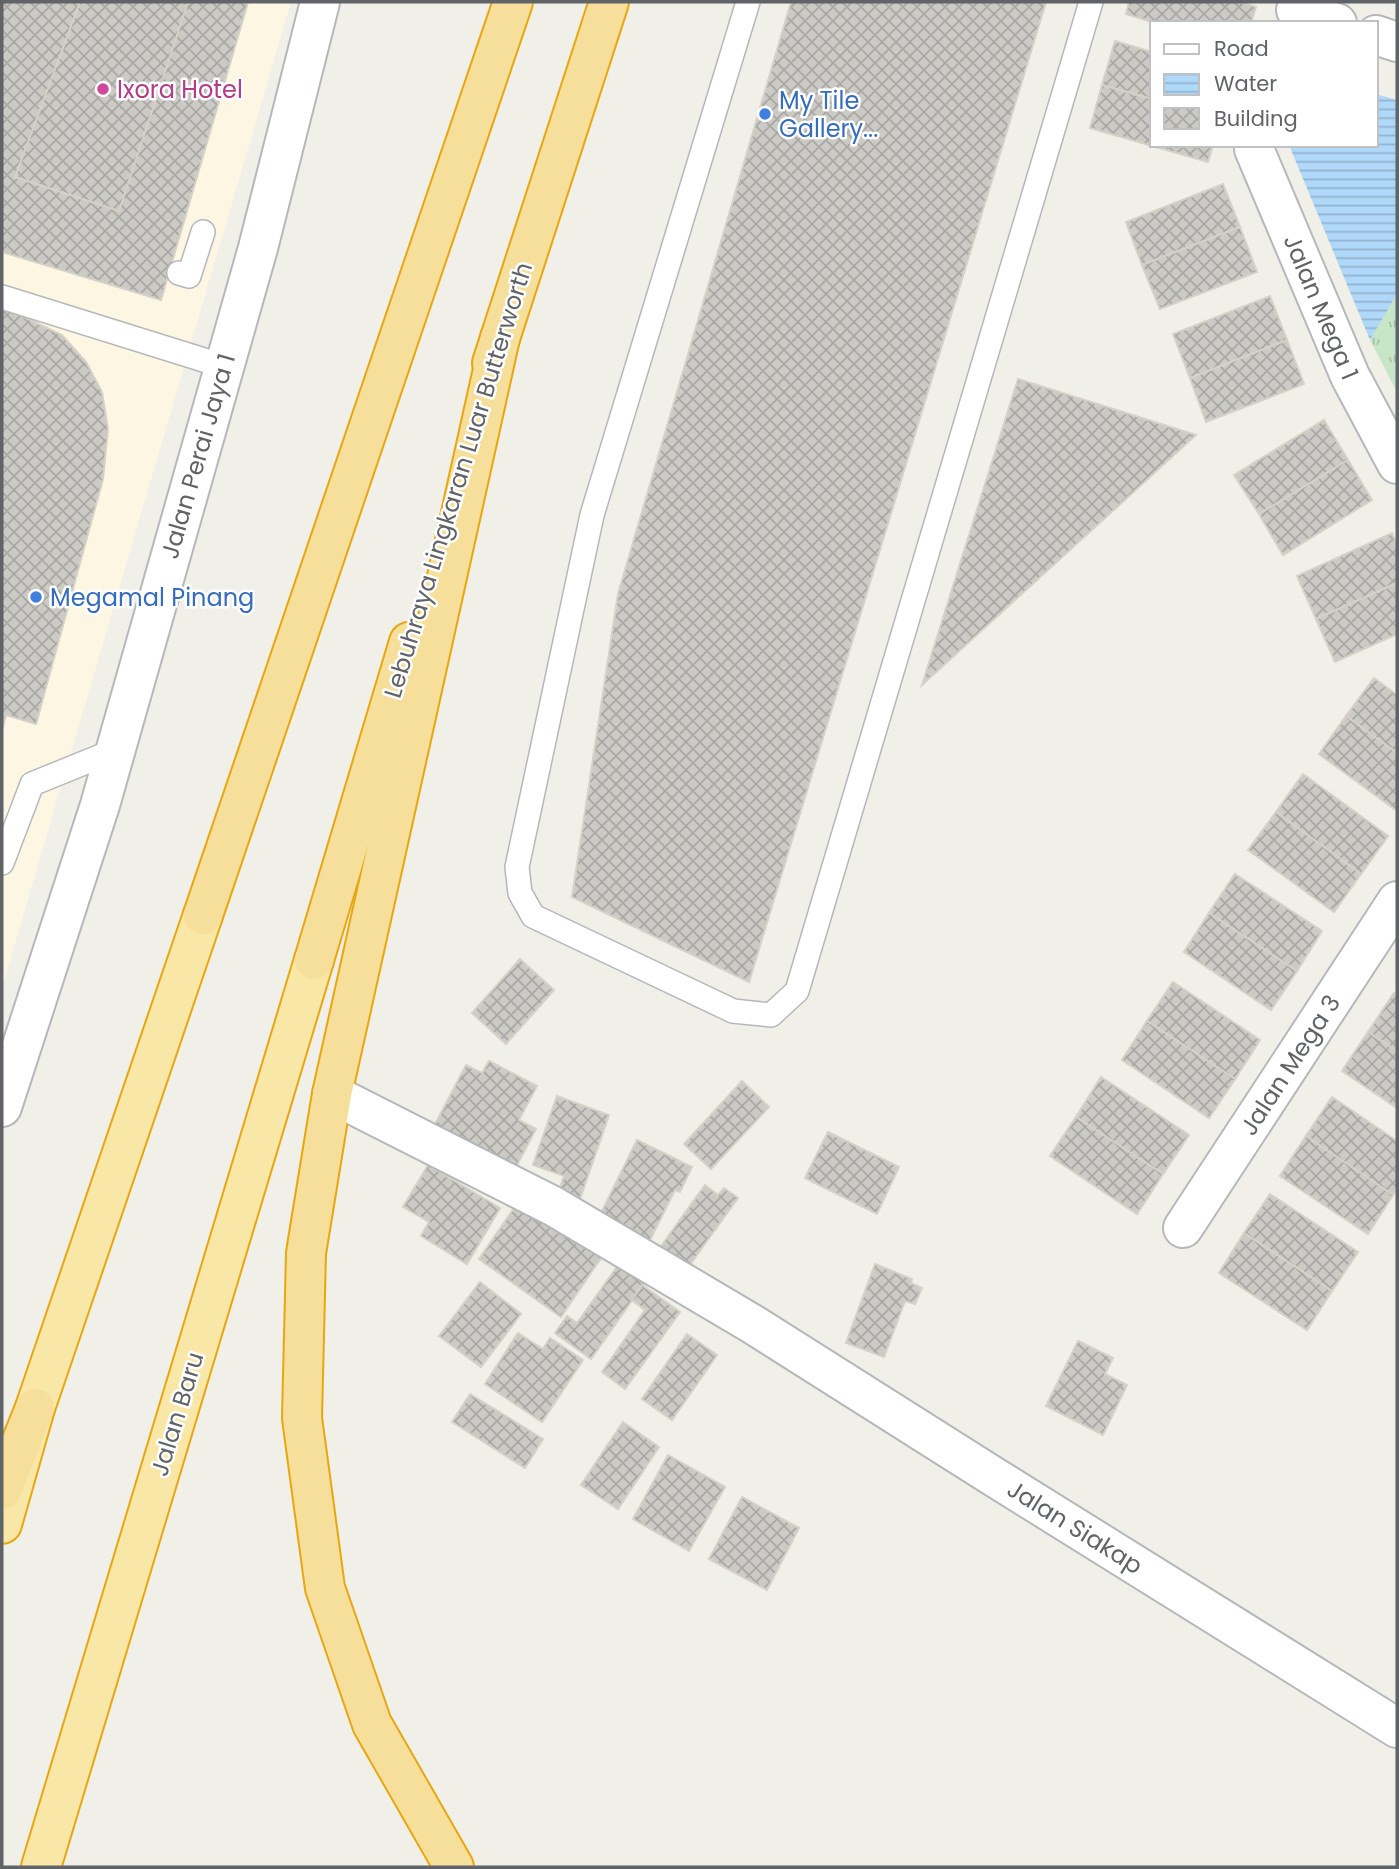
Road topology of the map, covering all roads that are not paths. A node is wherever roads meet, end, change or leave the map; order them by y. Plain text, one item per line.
1 (320, 2) edge
2 (513, 2) edge
3 (609, 2) edge
4 (748, 2) edge
5 (1091, 2) edge
6 (1295, 11) edge
7 (1330, 21) edge
8 (1378, 36) edge
9 (1397, 42) edge
10 (1254, 147) edge
11 (203, 232) dead end
12 (179, 273) dead end
13 (2, 297) edge
14 (500, 338) junction
15 (223, 366) junction
16 (1397, 464) edge
17 (116, 750) junction
18 (2, 863) edge
19 (1396, 905) edge
20 (314, 960) joint
21 (332, 1094) junction
22 (2, 1107) edge
23 (1183, 1228) dead end
24 (35, 1408) junction
25 (2, 1490) edge
26 (2, 1524) edge
27 (1397, 1727) edge
28 (41, 1867) edge
29 (454, 1867) edge

1 - 15 street, Jalan Perai Jaya 1
2 - 24 highway
3 - 14 highway, Lebuhraya Lingkaran Luar Butterworth
4 - 5 lane
6 - 7 street
8 - 9 street
10 - 16 street, Jalan Mega 1
11 - 12 lane
13 - 15 lane
14 - 20 highway, Lebuhraya Lingkaran Luar Butterworth
14 - 21 highway
15 - 17 street, Jalan Perai Jaya 1
17 - 18 lane
17 - 22 street, Jalan Perai Jaya 1
19 - 23 street, Jalan Mega 3
20 - 28 highway, Jalan Baru
21 - 27 street, Jalan Siakap
21 - 29 highway
24 - 25 highway
24 - 26 highway

